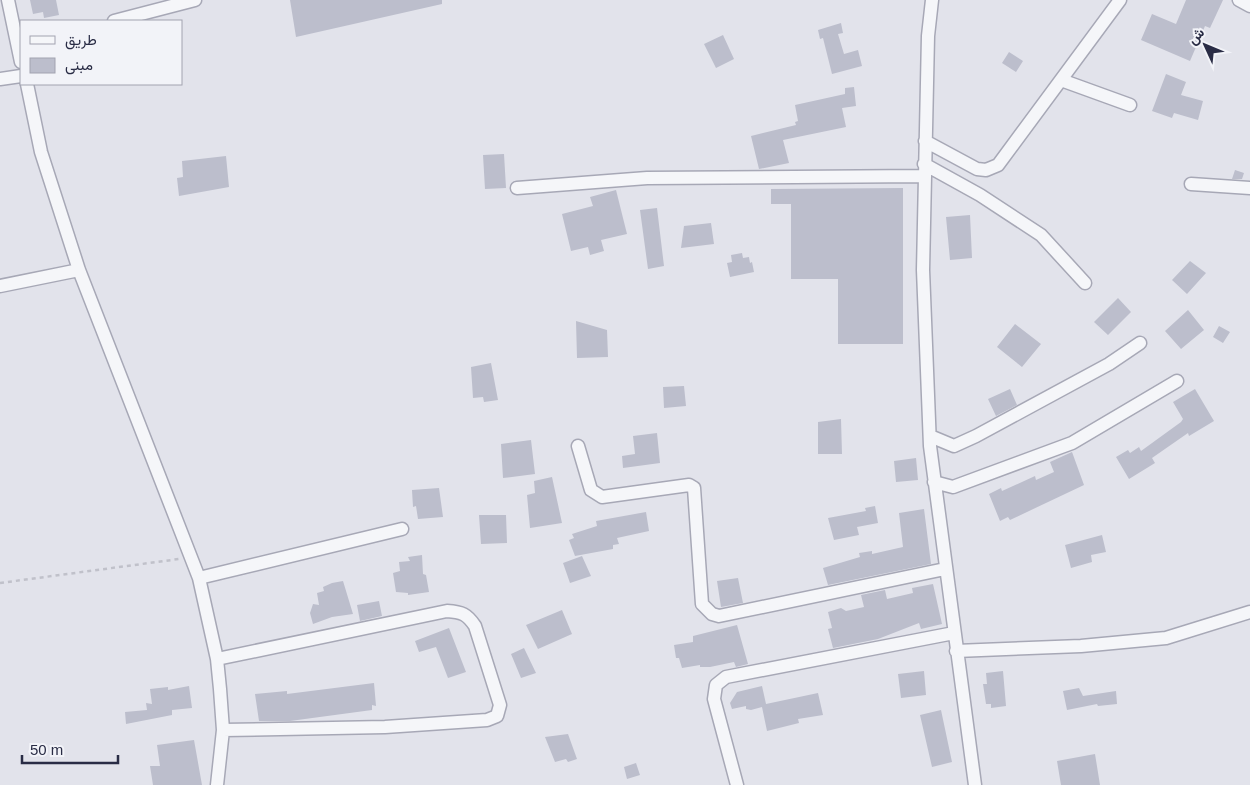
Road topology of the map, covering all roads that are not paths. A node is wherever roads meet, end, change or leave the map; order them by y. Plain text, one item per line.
1 (8, 0) edge
2 (195, 0) edge
3 (932, 0) edge
4 (1120, 0) edge
5 (1239, 0) edge
6 (1250, 6) edge
7 (118, 20) edge
8 (19, 47) edge
9 (20, 76) edge
10 (0, 79) edge
11 (1061, 80) junction
12 (27, 85) edge
13 (1130, 105) dead end
14 (924, 141) junction
15 (924, 170) junction
16 (1191, 184) dead end
17 (517, 188) dead end
18 (1250, 188) edge
19 (79, 270) junction
20 (1085, 283) dead end
21 (0, 286) edge
22 (1140, 342) dead end
23 (1177, 381) dead end
24 (930, 436) junction
25 (578, 446) dead end
26 (934, 482) junction
27 (402, 529) dead end
28 (945, 569) junction
29 (199, 578) junction
30 (1250, 612) edge
31 (954, 633) junction
32 (956, 651) junction
33 (217, 659) junction
34 (223, 730) junction
35 (217, 785) edge
36 (736, 785) edge
37 (975, 785) edge

1 - 8 street
2 - 7 street
3 - 14 street
4 - 11 street
5 - 6 street
9 - 10 street
11 - 13 street
11 - 14 street
12 - 19 street
14 - 15 street
15 - 17 street
15 - 20 street
15 - 24 street
16 - 18 street
19 - 21 street
19 - 29 street
22 - 24 street
23 - 26 street
24 - 26 street
25 - 28 street
26 - 28 street
27 - 29 street
28 - 31 street
29 - 33 street
30 - 32 street
31 - 32 street
31 - 36 street
32 - 37 street
33 - 34 street
33 - 34 street
34 - 35 street

